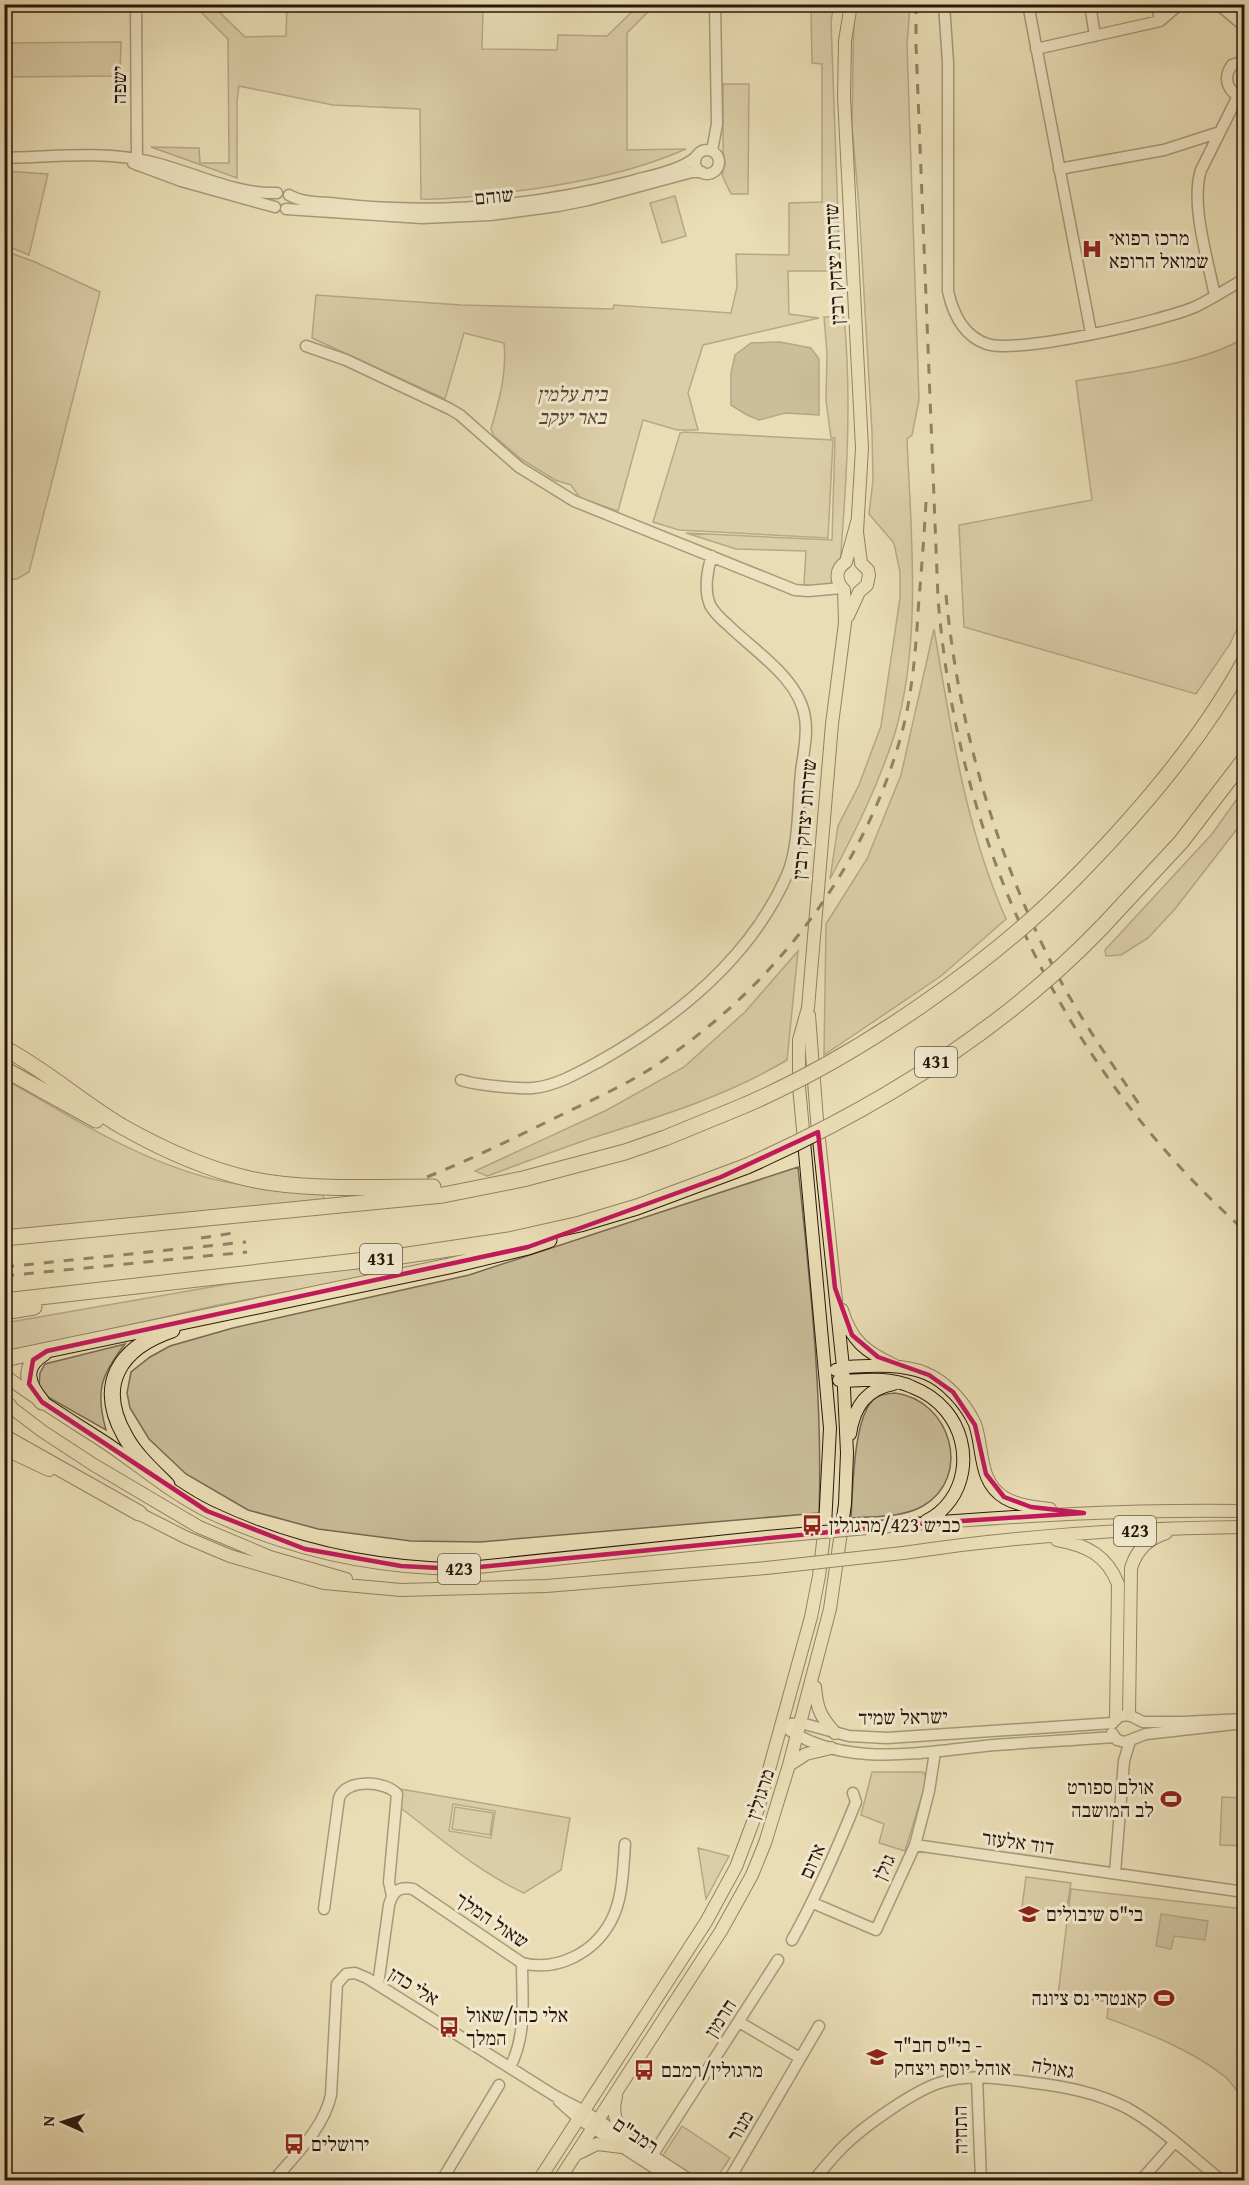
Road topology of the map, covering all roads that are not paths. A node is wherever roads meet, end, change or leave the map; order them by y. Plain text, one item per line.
1 (136, 4) edge
2 (715, 4) edge
3 (851, 4) edge
4 (944, 4) edge
5 (1028, 4) edge
6 (1090, 4) edge
7 (1157, 4) edge
8 (1180, 4) edge
9 (1218, 4) edge
10 (1160, 21) junction
11 (1245, 26) edge
12 (1095, 36) junction
13 (1036, 49) junction
14 (1245, 61) edge
15 (1241, 96) edge
16 (1220, 132) junction
17 (712, 151) junction
18 (696, 157) junction
19 (4, 158) edge
20 (137, 162) junction
21 (1059, 169) junction
22 (702, 172) junction
23 (277, 193) junction
24 (289, 195) junction
25 (281, 208) junction
26 (1245, 279) edge
27 (1215, 296) junction
28 (1091, 333) junction
29 (306, 346) dead end
30 (856, 522) junction
31 (712, 556) junction
32 (846, 562) junction
33 (861, 563) junction
34 (837, 574) junction
35 (843, 589) junction
36 (795, 590) junction
37 (859, 592) junction
38 (844, 633) junction
39 (1245, 662) edge
40 (1245, 760) edge
41 (808, 1008) junction
42 (4, 1048) edge
43 (4, 1069) edge
44 (461, 1080) dead end
45 (240, 1176) junction
46 (484, 1187) junction
47 (637, 1207) junction
48 (4, 1238) edge
49 (161, 1285) junction
50 (835, 1288) junction
51 (4, 1301) edge
52 (4, 1312) edge
53 (226, 1312) junction
54 (47, 1351) junction
55 (4, 1359) edge
56 (898, 1366) junction
57 (843, 1367) junction
58 (4, 1375) edge
59 (826, 1375) junction
60 (844, 1382) junction
61 (905, 1384) junction
62 (42, 1402) junction
63 (6, 1404) edge
64 (4, 1437) edge
65 (4, 1449) edge
66 (847, 1453) junction
67 (167, 1485) junction
68 (1245, 1511) edge
69 (139, 1513) junction
70 (1083, 1513) junction
71 (921, 1523) junction
72 (1245, 1527) edge
73 (1178, 1528) junction
74 (1026, 1538) junction
75 (370, 1586) junction
76 (814, 1676) junction
77 (1132, 1717) junction
78 (1114, 1721) junction
79 (1245, 1721) edge
80 (801, 1723) junction
81 (782, 1725) junction
82 (835, 1733) junction
83 (797, 1737) junction
84 (1125, 1740) junction
85 (831, 1748) junction
86 (935, 1752) junction
87 (789, 1765) junction
88 (853, 1793) dead end
89 (625, 1844) dead end
90 (915, 1845) junction
91 (1115, 1873) junction
92 (1245, 1892) edge
93 (392, 1896) junction
94 (813, 1903) junction
95 (324, 1909) dead end
96 (792, 1940) dead end
97 (778, 1960) dead end
98 (522, 1963) junction
99 (378, 1984) junction
100 (739, 2022) junction
101 (819, 2026) dead end
102 (800, 2058) junction
103 (510, 2067) junction
104 (977, 2078) junction
105 (499, 2085) dead end
106 (619, 2089) junction
107 (582, 2115) junction
108 (596, 2124) junction
109 (625, 2143) junction
110 (1174, 2143) junction
111 (576, 2156) junction
112 (652, 2156) junction
113 (274, 2181) edge
114 (442, 2181) edge
115 (539, 2181) edge
116 (559, 2181) edge
117 (673, 2181) edge
118 (690, 2181) edge
119 (729, 2181) edge
120 (813, 2181) edge
121 (981, 2181) edge
122 (1142, 2181) edge
123 (1221, 2181) edge

1 - 20 street, ישפה
2 - 17 street
3 - 30 main road, שדרות יצחק רבין
4 - 28 street
5 - 13 street
6 - 12 street
7 - 10 street
8 - 10 street
9 - 11 street
10 - 12 street
12 - 13 street
13 - 21 street
14 - 15 street
15 - 16 street
16 - 21 street
16 - 27 street
17 - 18 street
17 - 22 street
18 - 22 street
18 - 24 street, שוהם
19 - 20 street, שוהם
20 - 23 street, שוהם
20 - 25 street, שוהם
21 - 28 street
22 - 25 street, שוהם
23 - 24 street
23 - 25 street
24 - 25 street
26 - 27 street
27 - 28 street
29 - 31 street
30 - 32 main road, שדרות יצחק רבין
30 - 33 main road, שדרות יצחק רבין
31 - 36 street
31 - 44 street
32 - 33 main road
32 - 34 main road, שדרות יצחק רבין
33 - 37 main road, שדרות יצחק רבין
34 - 35 main road, שדרות יצחק רבין
34 - 36 street
35 - 36 street
35 - 37 main road
35 - 38 main road, שדרות יצחק רבין
37 - 38 main road, שדרות יצחק רבין
38 - 41 main road, שדרות יצחק רבין
39 - 46 highway, bridge
40 - 47 highway, 431, bridge
41 - 50 main road, שדרות יצחק רבין
41 - 59 main road, שדרות יצחק רבין
42 - 45 highway
43 - 45 highway
45 - 46 highway
46 - 48 highway
47 - 49 highway, 431
47 - 53 highway
49 - 51 highway, 431
49 - 52 highway
50 - 56 main road
50 - 57 main road, שדרות יצחק רבין
53 - 54 highway
53 - 67 highway
54 - 55 highway
54 - 62 highway
56 - 57 main road
56 - 70 main road
57 - 59 main road
57 - 60 main road, מרגולין
58 - 62 main road, 423
59 - 60 main road
59 - 81 main road, מרגולין
60 - 61 main road
60 - 66 main road, מרגולין
61 - 66 main road
61 - 71 main road
62 - 67 main road, 423
63 - 75 main road, 423
64 - 69 highway
65 - 69 main road
66 - 76 main road, מרגולין
67 - 71 main road, 423, bridge
68 - 70 main road, 423
69 - 75 main road
70 - 71 main road, 423
72 - 73 main road, 423
73 - 74 main road, 423
73 - 77 main road
74 - 75 main road, 423, bridge
74 - 78 main road
76 - 80 main road, מרגולין
76 - 82 main road
77 - 78 street
77 - 79 street, ישראל שמיד
77 - 84 street
78 - 82 street, ישראל שמיד
78 - 84 street
79 - 84 street, ישראל שמיד
80 - 81 street, ישראל שמיד
80 - 82 street, ישראל שמיד
80 - 83 main road, מרגולין
81 - 83 street, ישראל שמיד
81 - 107 main road, מרגולין
83 - 85 street, ישראל שמיד
83 - 87 main road, מרגולין
84 - 86 street, ישראל שמיד
84 - 91 street
85 - 86 street, ישראל שמיד
85 - 87 main road
86 - 90 street, גולן
87 - 106 main road, מרגולין
88 - 94 street, אדום
89 - 98 street, שאול המלך
90 - 91 street, דוד אלעזר
90 - 94 street, גולן
91 - 92 street, דוד אלעזר
93 - 95 street
93 - 98 street, שאול המלך
93 - 99 street
94 - 96 street, אדום
97 - 100 street, חרמון
98 - 103 street
99 - 103 street, אלי כהן
99 - 113 street, אלי כהן
100 - 102 street
100 - 112 street, חרמון
101 - 102 street, מנור
102 - 119 street, מנור
103 - 107 street, אלי כהן
104 - 110 street, גאולה
104 - 120 street, גאולה
104 - 121 street, התחיה
105 - 114 street
106 - 108 main road, מרגולין
106 - 109 main road
107 - 108 street, אלי כהן
107 - 115 main road, מרגולין
108 - 109 street, רמב"ם
108 - 111 main road, מרגולין
109 - 111 main road
109 - 112 street, רמב"ם
109 - 117 street, רמב"ם
110 - 122 street
110 - 123 street, גאולה
111 - 116 main road, מרגולין
112 - 118 street, רמב"ם

